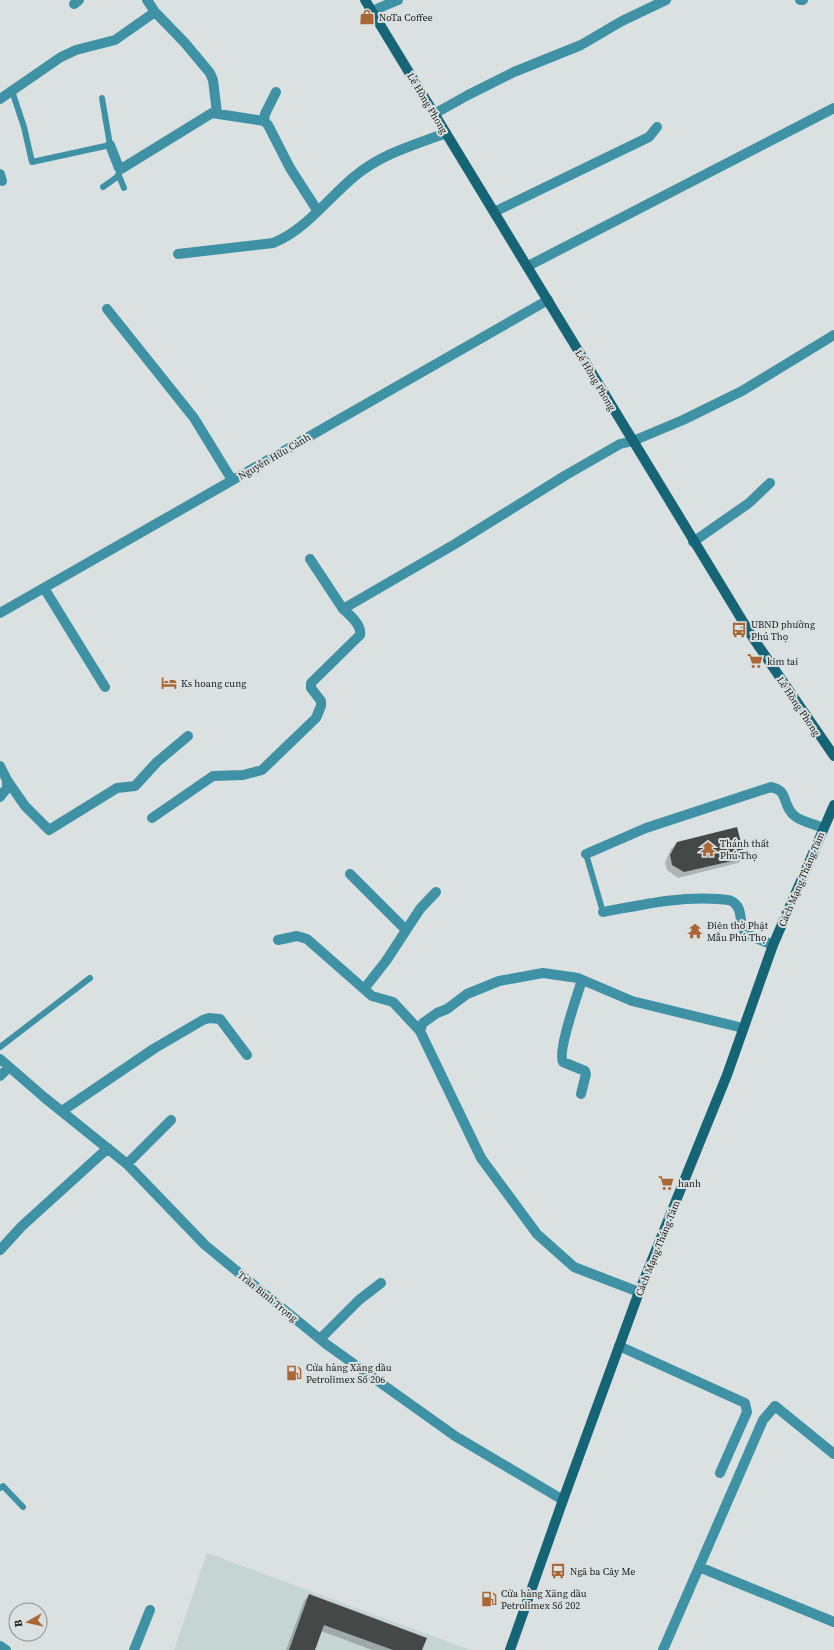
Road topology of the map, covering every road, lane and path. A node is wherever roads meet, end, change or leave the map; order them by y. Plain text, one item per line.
1 (148, 0) edge
2 (365, 0) edge
3 (398, 0) edge
4 (666, 0) edge
5 (372, 11) junction
6 (155, 12) junction
7 (12, 91) junction
8 (276, 92) dead end
9 (102, 98) dead end
10 (0, 99) edge
11 (834, 108) edge
12 (217, 113) junction
13 (434, 114) junction
14 (264, 121) junction
15 (657, 126) dead end
16 (446, 133) junction
17 (110, 145) junction
18 (120, 173) junction
19 (103, 187) dead end
20 (124, 188) dead end
21 (318, 210) junction
22 (494, 212) junction
23 (178, 254) dead end
24 (528, 266) junction
25 (548, 300) junction
26 (107, 309) dead end
27 (834, 335) edge
28 (633, 441) junction
29 (232, 480) junction
30 (770, 483) dead end
31 (693, 542) junction
32 (310, 559) dead end
33 (44, 588) junction
34 (343, 609) junction
35 (0, 613) edge
36 (105, 687) dead end
37 (188, 736) dead end
38 (834, 756) edge
39 (0, 766) edge
40 (7, 780) junction
41 (0, 797) edge
42 (834, 805) edge
43 (152, 818) dead end
44 (823, 828) junction
45 (586, 854) joint
46 (350, 874) dead end
47 (436, 892) dead end
48 (603, 912) joint
49 (406, 930) junction
50 (278, 940) dead end
51 (773, 945) junction
52 (90, 978) dead end
53 (582, 980) junction
54 (364, 989) junction
55 (743, 1028) junction
56 (420, 1031) junction
57 (0, 1047) edge
58 (247, 1055) dead end
59 (0, 1059) edge
60 (9, 1067) junction
61 (0, 1076) edge
62 (581, 1094) dead end
63 (62, 1111) junction
64 (171, 1120) dead end
65 (108, 1148) junction
66 (127, 1164) junction
67 (0, 1250) edge
68 (381, 1283) dead end
69 (640, 1292) junction
70 (320, 1339) junction
71 (619, 1346) junction
72 (834, 1454) edge
73 (720, 1473) dead end
74 (0, 1488) edge
75 (562, 1500) junction
76 (23, 1507) dead end
77 (699, 1566) junction
78 (150, 1610) dead end
79 (834, 1622) edge
80 (0, 1646) edge
81 (6, 1650) edge
82 (134, 1650) edge
83 (510, 1650) edge
84 (663, 1650) edge

1 - 6 street
2 - 5 main road, Lê Hồng Phong
3 - 5 street
4 - 13 street
5 - 13 main road, Lê Hồng Phong
6 - 7 street
6 - 12 street
7 - 10 street
7 - 17 lane
8 - 14 street
9 - 17 lane
11 - 24 street
12 - 14 street
12 - 18 street
13 - 16 main road, Lê Hồng Phong
14 - 21 street
15 - 22 street
16 - 21 street
16 - 22 main road, Lê Hồng Phong
17 - 18 street
18 - 19 lane
18 - 20 lane
21 - 23 street
22 - 24 main road, Lê Hồng Phong
24 - 25 main road, Lê Hồng Phong
25 - 28 main road, Lê Hồng Phong
25 - 29 street, Nguyễn Hữu Cảnh
26 - 29 street
27 - 28 street
28 - 31 main road, Lê Hồng Phong
28 - 34 street
29 - 33 street, Nguyễn Hữu Cảnh
30 - 31 street
31 - 38 main road, Lê Hồng Phong
32 - 34 street
33 - 35 street, Nguyễn Hữu Cảnh
33 - 36 street
34 - 43 street
37 - 40 street
39 - 40 street
40 - 41 street
42 - 44 main road, Cách Mạng Tháng Tám
44 - 45 street
44 - 51 main road, Cách Mạng Tháng Tám
45 - 48 lane
46 - 49 street
47 - 49 street
48 - 51 street
49 - 54 street
50 - 54 street
51 - 55 main road, Cách Mạng Tháng Tám
52 - 57 lane
53 - 55 street
53 - 56 street
53 - 62 street
54 - 56 street
55 - 69 main road, Cách Mạng Tháng Tám
56 - 69 street
58 - 63 street
59 - 60 street, Trần Bình Trọng
60 - 61 street
60 - 63 street, Trần Bình Trọng
63 - 65 street, Trần Bình Trọng
64 - 66 street
65 - 66 street, Trần Bình Trọng
65 - 67 street
66 - 70 street, Trần Bình Trọng
68 - 70 street
69 - 71 main road, Cách Mạng Tháng Tám
70 - 75 street, Trần Bình Trọng
71 - 73 street
71 - 75 main road, Cách Mạng Tháng Tám
72 - 77 street
74 - 76 lane
75 - 83 main road, Cách Mạng Tháng Tám
77 - 79 street
77 - 84 street
78 - 82 street
80 - 81 street

